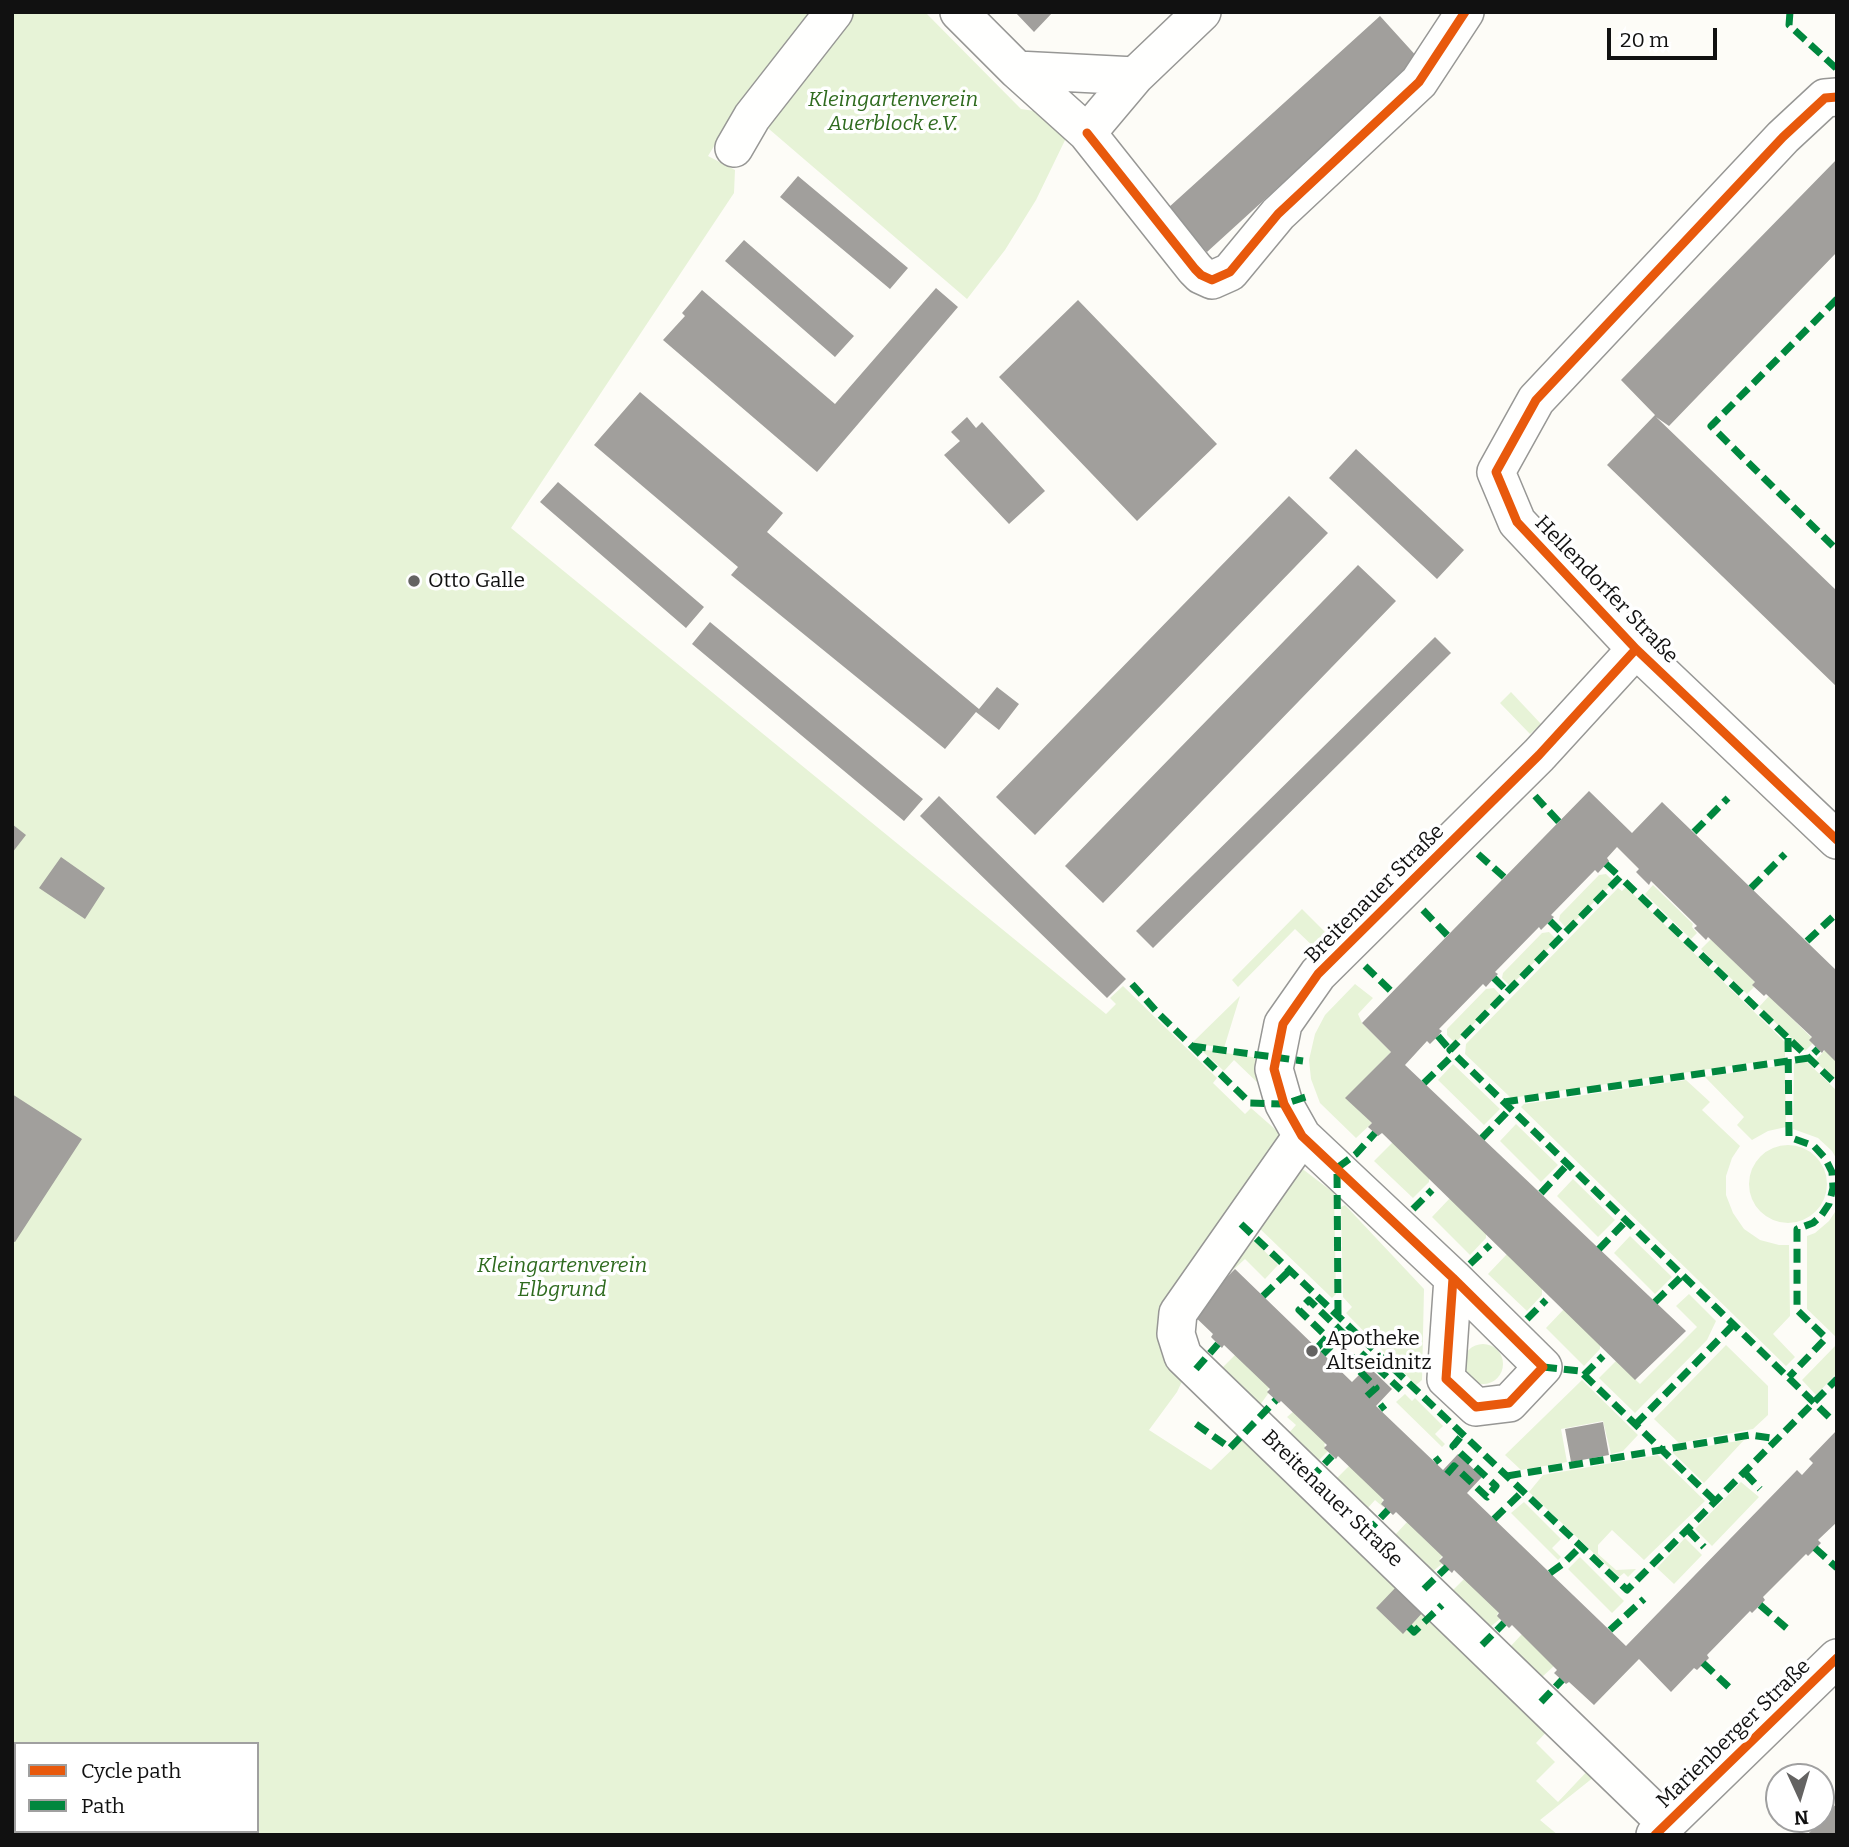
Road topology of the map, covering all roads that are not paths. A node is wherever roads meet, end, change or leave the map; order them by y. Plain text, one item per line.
1 (834, 12) edge
2 (959, 12) edge
3 (1202, 12) edge
4 (1465, 12) edge
5 (1017, 70) junction
6 (1135, 76) junction
7 (1837, 97) edge
8 (1087, 133) junction
9 (734, 148) dead end
10 (1636, 649) junction
11 (1837, 840) edge
12 (1303, 1136) junction
13 (1452, 1278) dead end
14 (1837, 1658) edge
15 (1661, 1829) edge

1 - 9 street
2 - 5 street
3 - 6 street
4 - 8 street
5 - 6 street
5 - 8 street
6 - 8 street
7 - 10 street, Hellendorfer Straße
10 - 11 street, Hellendorfer Straße
10 - 12 street, Breitenauer Straße
12 - 13 street, Breitenauer Straße
12 - 15 street, Breitenauer Straße
14 - 15 street, Marienberger Straße

